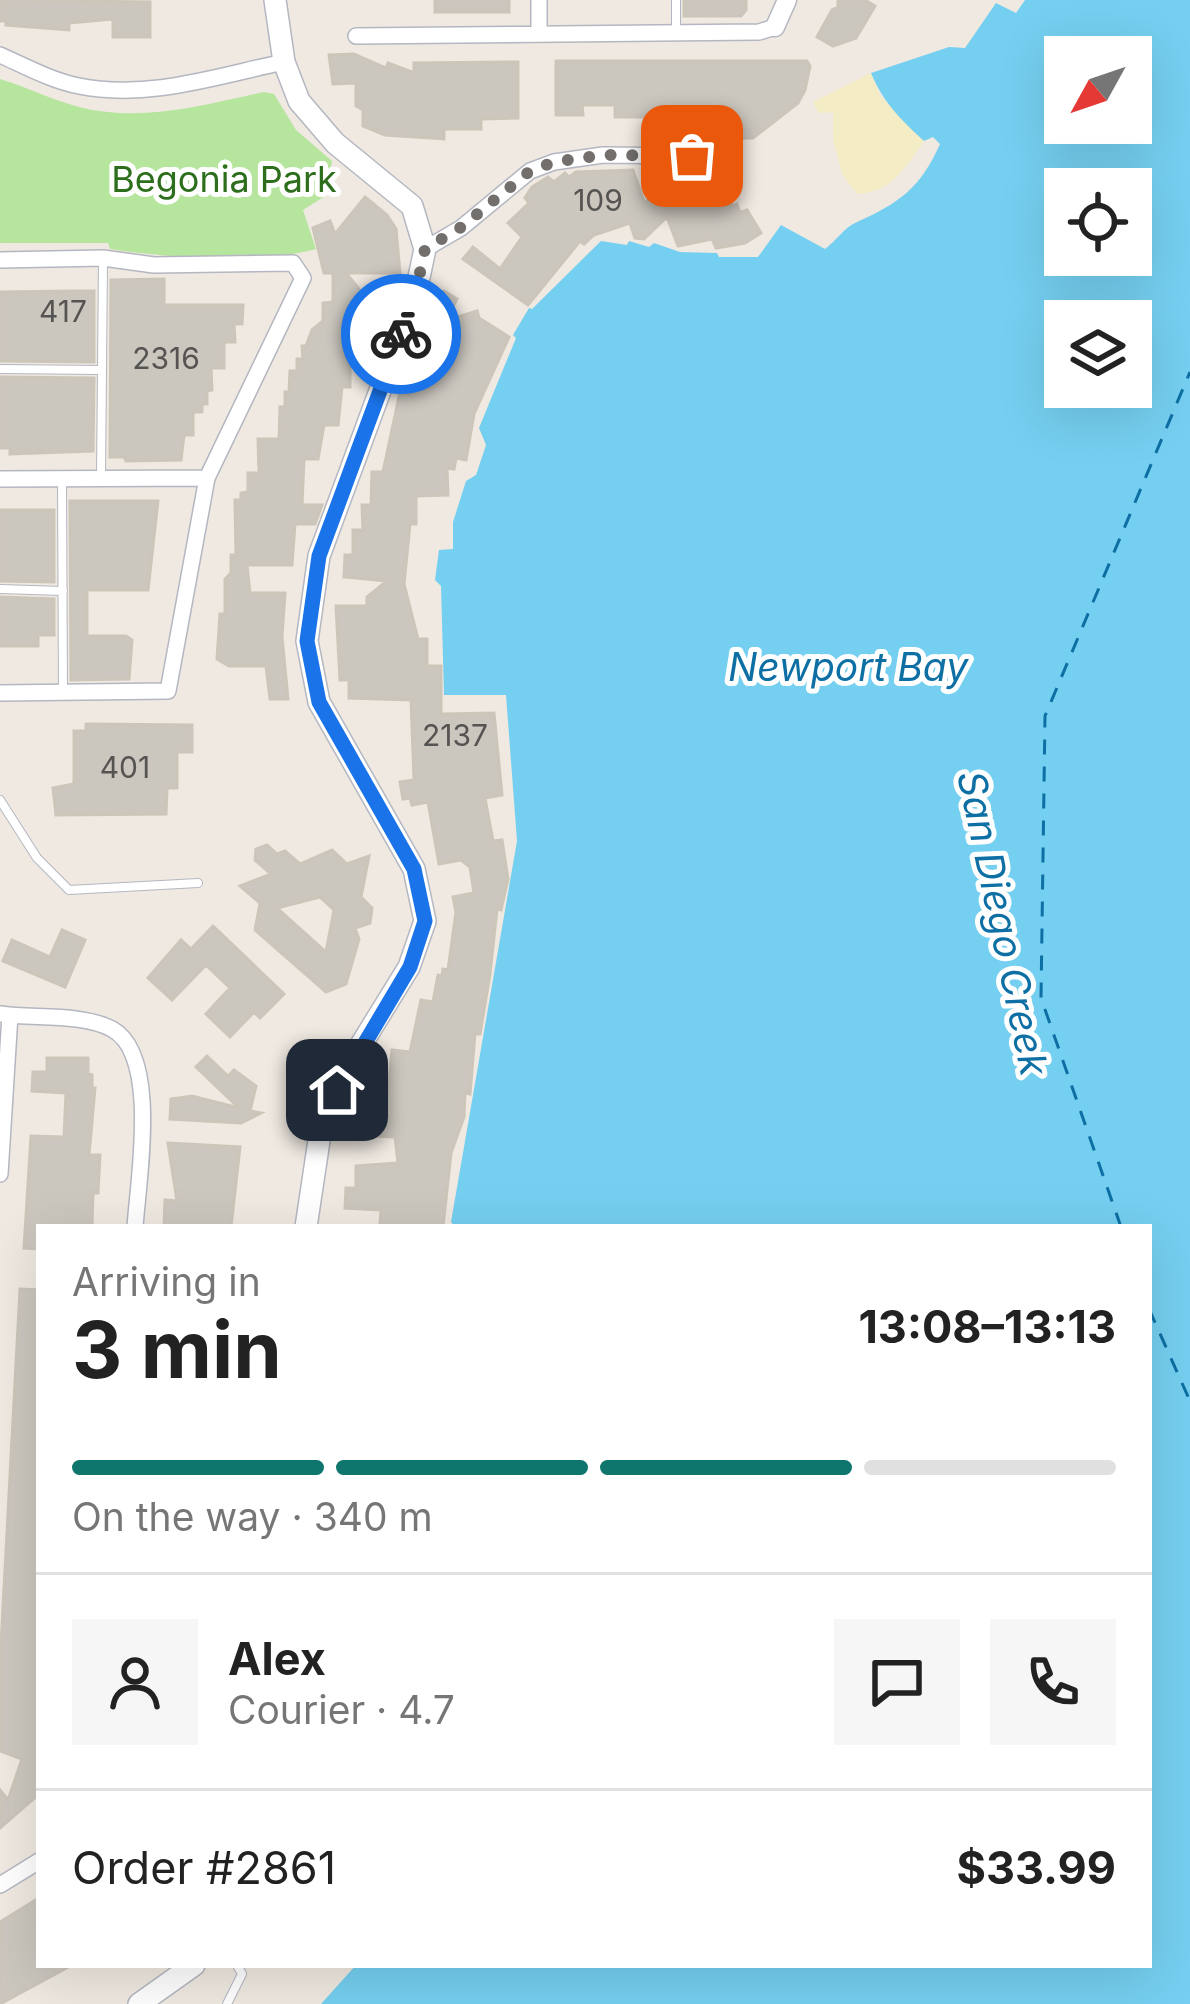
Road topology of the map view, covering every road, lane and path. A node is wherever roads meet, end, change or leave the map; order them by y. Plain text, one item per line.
1 (274, 0) edge
2 (538, 0) edge
3 (676, 0) edge
4 (787, 0) edge
5 (775, 27) joint
6 (539, 32) junction
7 (676, 32) junction
8 (356, 36) dead end
9 (0, 55) edge
10 (284, 62) junction
11 (692, 156) dead end
12 (425, 249) junction
13 (103, 258) junction
14 (0, 260) edge
15 (0, 369) edge
16 (102, 370) junction
17 (0, 478) edge
18 (62, 478) junction
19 (101, 478) junction
20 (207, 478) junction
21 (0, 589) edge
22 (63, 591) junction
23 (63, 692) junction
24 (0, 693) edge
25 (0, 800) edge
26 (198, 884) dead end
27 (5, 1014) edge
28 (0, 1174) edge
29 (136, 1224) edge
30 (306, 1224) edge
31 (36, 1863) edge
32 (0, 1886) edge
33 (190, 1968) edge
34 (239, 1968) edge
35 (139, 2004) edge
36 (227, 2004) edge

1 - 10 main road
2 - 6 street
3 - 7 lane
4 - 5 street
5 - 7 street
6 - 7 street
6 - 8 street
9 - 10 street
10 - 12 main road
11 - 12 street
12 - 30 main road
13 - 14 street
13 - 16 lane
13 - 20 street
15 - 16 lane
16 - 19 lane
17 - 18 street
18 - 19 street
18 - 22 lane
19 - 20 street
20 - 23 street
21 - 22 lane
22 - 23 lane
23 - 24 street
25 - 26 lane
27 - 28 street
27 - 29 street
31 - 32 street
33 - 35 main road
34 - 36 lane

